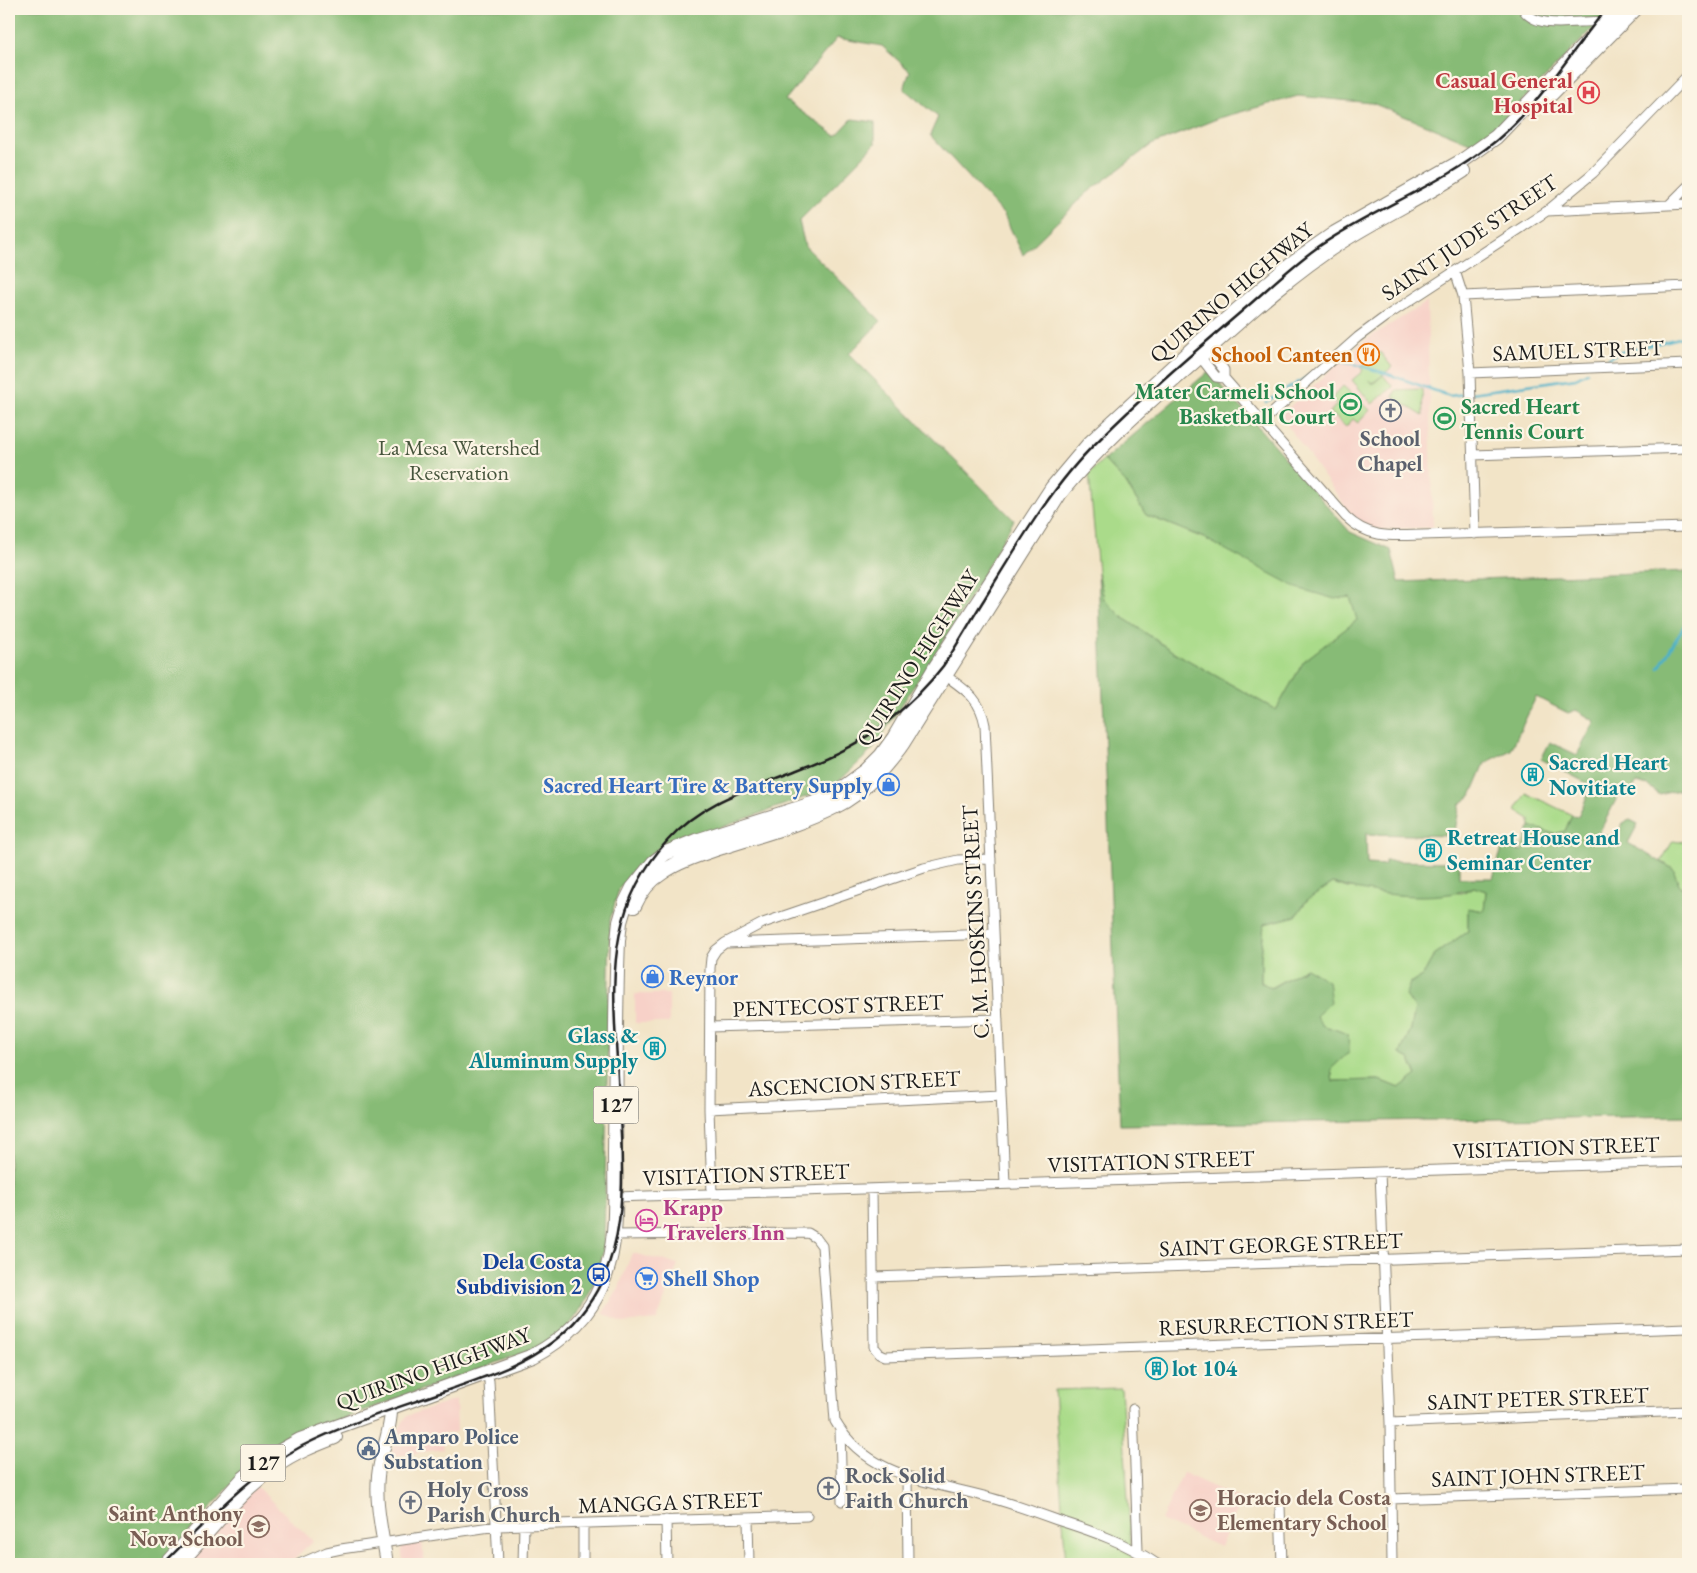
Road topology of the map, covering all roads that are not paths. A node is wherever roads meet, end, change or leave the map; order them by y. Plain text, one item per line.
1 (1522, 9) edge
2 (1619, 9) edge
3 (1635, 9) edge
4 (1611, 25) junction
5 (1688, 74) edge
6 (1688, 186) edge
7 (1688, 204) edge
8 (1669, 205) junction
9 (1547, 211) junction
10 (1455, 271) junction
11 (1688, 286) edge
12 (1463, 296) junction
13 (1200, 349) junction
14 (1688, 364) edge
15 (1470, 373) junction
16 (1262, 422) junction
17 (1688, 448) edge
18 (1473, 456) junction
19 (1688, 527) edge
20 (1475, 534) junction
21 (940, 672) junction
22 (991, 859) junction
23 (994, 934) junction
24 (725, 943) junction
25 (998, 1019) junction
26 (710, 1027) junction
27 (1001, 1094) junction
28 (709, 1109) junction
29 (1688, 1162) edge
30 (1380, 1172) junction
31 (1004, 1184) junction
32 (872, 1189) junction
33 (712, 1194) junction
34 (620, 1197) junction
35 (618, 1235) junction
36 (1688, 1249) edge
37 (1384, 1260) junction
38 (874, 1277) junction
39 (1688, 1328) edge
40 (1386, 1338) junction
41 (487, 1377) junction
42 (1133, 1408) dead end
43 (1688, 1411) edge
44 (392, 1412) junction
45 (1390, 1423) junction
46 (840, 1430) junction
47 (907, 1476) junction
48 (1688, 1489) edge
49 (1390, 1499) junction
50 (842, 1501) dead end
51 (1280, 1506) dead end
52 (807, 1516) dead end
53 (748, 1518) junction
54 (666, 1520) junction
55 (583, 1524) junction
56 (524, 1525) junction
57 (497, 1526) junction
58 (384, 1542) junction
59 (1138, 1551) junction
60 (301, 1563) edge
61 (166, 1564) edge
62 (179, 1564) edge
63 (387, 1564) edge
64 (498, 1564) edge
65 (524, 1564) edge
66 (583, 1564) edge
67 (667, 1564) edge
68 (750, 1564) edge
69 (908, 1564) edge
70 (1157, 1564) edge
71 (1282, 1564) edge
72 (1392, 1564) edge

1 - 4 street
2 - 4 main road, QUIRINO HIGHWAY / 127
3 - 4 main road, QUIRINO HIGHWAY / 127
4 - 13 main road, QUIRINO HIGHWAY / 127
5 - 9 street, SAINT JUDE STREET
6 - 8 street
7 - 8 street
8 - 9 street
9 - 10 street, SAINT JUDE STREET
10 - 12 street
10 - 16 street, SAINT JUDE STREET
11 - 12 street
12 - 15 street
13 - 16 street
13 - 21 main road, QUIRINO HIGHWAY / 127
14 - 15 street, SAMUEL STREET
15 - 18 street
16 - 20 street
17 - 18 street
18 - 20 street
19 - 20 street
21 - 22 street, C. M. HOSKINS STREET
21 - 34 main road, QUIRINO HIGHWAY / 127
22 - 23 street, C. M. HOSKINS STREET
22 - 24 street
23 - 24 street
23 - 25 street, C. M. HOSKINS STREET
24 - 26 street
25 - 26 street, PENTECOST STREET
25 - 27 street, C. M. HOSKINS STREET
26 - 28 street
27 - 28 street, ASCENCION STREET
27 - 31 street, C. M. HOSKINS STREET
28 - 33 street
29 - 30 street, VISITATION STREET
30 - 31 street, VISITATION STREET
30 - 37 street
31 - 32 street, VISITATION STREET
32 - 33 street, VISITATION STREET
32 - 38 street
33 - 34 street, VISITATION STREET
34 - 35 main road, QUIRINO HIGHWAY / 127
35 - 41 main road, QUIRINO HIGHWAY / 127
35 - 46 street
36 - 37 street, SAINT GEORGE STREET
37 - 38 street, SAINT GEORGE STREET
37 - 40 street
38 - 40 street, RESURRECTION STREET
39 - 40 street, RESURRECTION STREET
40 - 45 street
41 - 44 main road, QUIRINO HIGHWAY / 127
41 - 57 street
42 - 59 street
43 - 45 street, SAINT PETER STREET
44 - 58 street
44 - 61 main road, QUIRINO HIGHWAY / 127
44 - 62 main road, QUIRINO HIGHWAY / 127
45 - 49 street
46 - 47 street
46 - 50 street
47 - 59 street
47 - 69 street
48 - 49 street, SAINT JOHN STREET
49 - 72 street
51 - 71 street
52 - 53 street, MANGGA STREET
53 - 54 street, MANGGA STREET
53 - 68 street
54 - 55 street, MANGGA STREET
54 - 67 street
55 - 56 street, MANGGA STREET
55 - 66 street
56 - 57 street, MANGGA STREET
56 - 65 street
57 - 58 street, MANGGA STREET
57 - 64 street
58 - 60 street, MANGGA STREET
58 - 63 street
59 - 70 street

